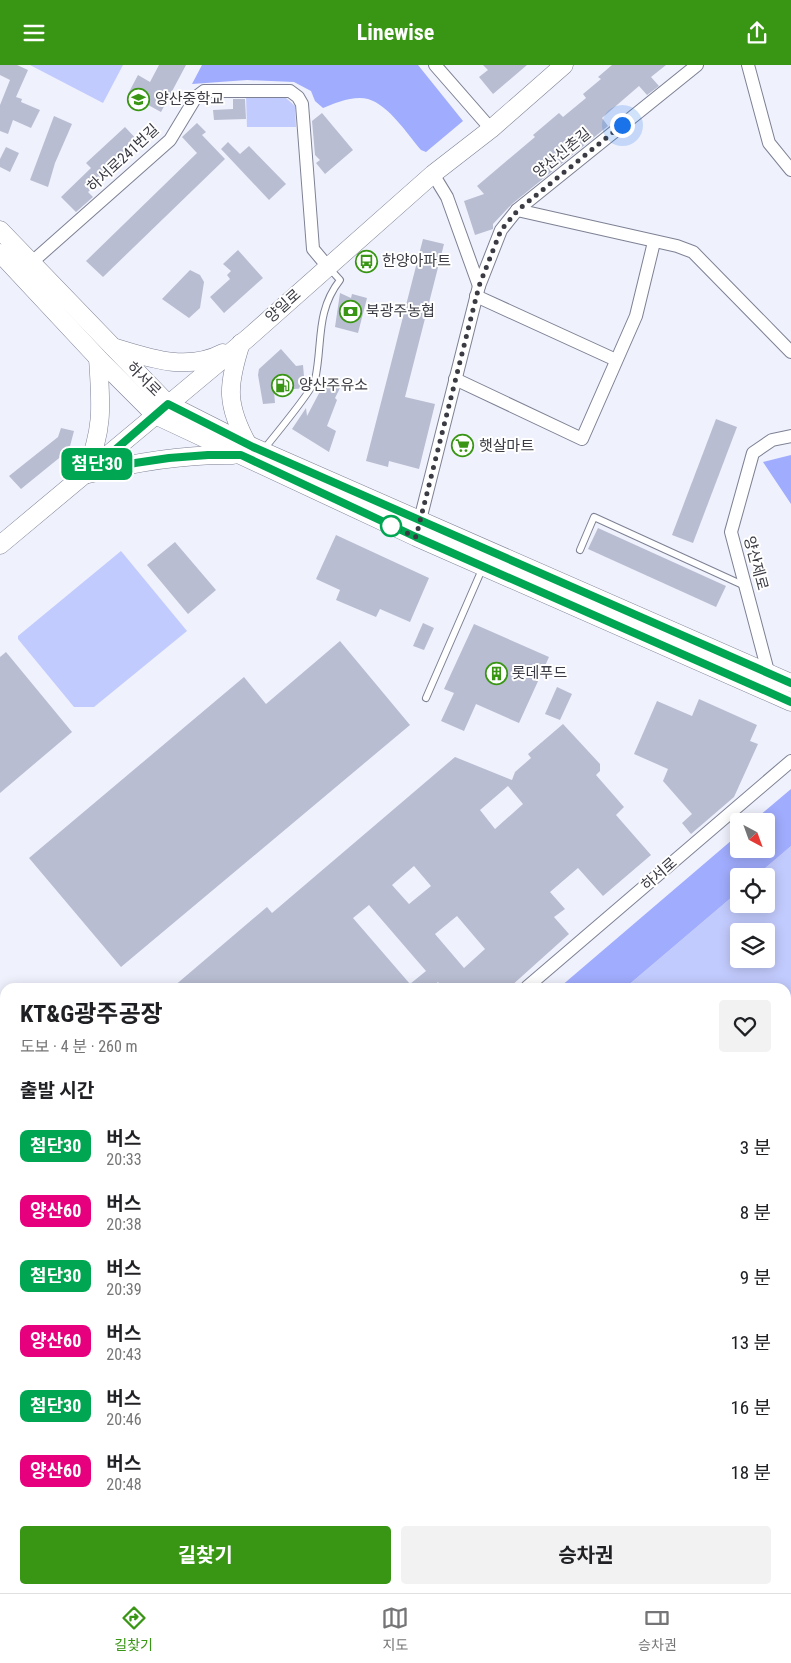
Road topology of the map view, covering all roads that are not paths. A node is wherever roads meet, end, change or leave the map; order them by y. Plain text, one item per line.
1 (435, 65) edge
2 (564, 65) edge
3 (698, 65) edge
4 (748, 65) edge
5 (491, 129) junction
6 (791, 170) edge
7 (433, 174) junction
8 (518, 210) junction
9 (0, 230) edge
10 (654, 242) junction
11 (0, 253) edge
12 (31, 263) junction
13 (328, 267) junction
14 (477, 291) junction
15 (241, 343) junction
16 (104, 352) junction
17 (791, 352) edge
18 (616, 360) junction
19 (455, 379) junction
20 (162, 409) junction
21 (791, 435) edge
22 (251, 450) junction
23 (86, 475) junction
24 (420, 519) junction
25 (416, 537) junction
26 (0, 545) edge
27 (490, 550) junction
28 (580, 551) dead end
29 (483, 567) junction
30 (746, 586) junction
31 (770, 676) junction
32 (791, 683) edge
33 (772, 694) junction
34 (426, 699) dead end
35 (791, 702) edge
36 (791, 761) edge
37 (532, 983) edge

1 - 5 street
2 - 5 main road, 양일로
3 - 8 street, 양산신촌길
4 - 6 street
5 - 7 main road, 양일로
7 - 13 main road, 양일로
7 - 14 street
8 - 10 street
8 - 14 street, 양산신촌길
9 - 12 main road, 하서로
10 - 17 street
10 - 18 street
11 - 16 main road, 하서로
12 - 13 street, 하서로241번길
12 - 16 main road, 하서로
13 - 15 main road, 양일로
13 - 22 lane
14 - 18 street
14 - 19 street, 양산신촌길
15 - 16 main road
15 - 20 main road, 양일로
15 - 22 main road
16 - 20 main road, 하서로
16 - 23 main road
18 - 19 street
19 - 24 street, 양산신촌길
20 - 22 main road, 하서로
20 - 23 main road, 양일로
21 - 30 street, 양산제로
22 - 23 main road
22 - 24 main road, 하서로
22 - 25 main road, 하서로
23 - 26 main road, 양일로
24 - 25 street, 양산신촌길
24 - 27 main road, 하서로
25 - 29 main road, 하서로
27 - 29 lane
27 - 31 main road, 하서로
28 - 30 lane
29 - 33 main road, 하서로
29 - 34 lane
30 - 31 street, 양산제로
31 - 32 main road, 하서로
31 - 33 street, 양산제로
33 - 35 main road, 하서로
36 - 37 street, 하서로

